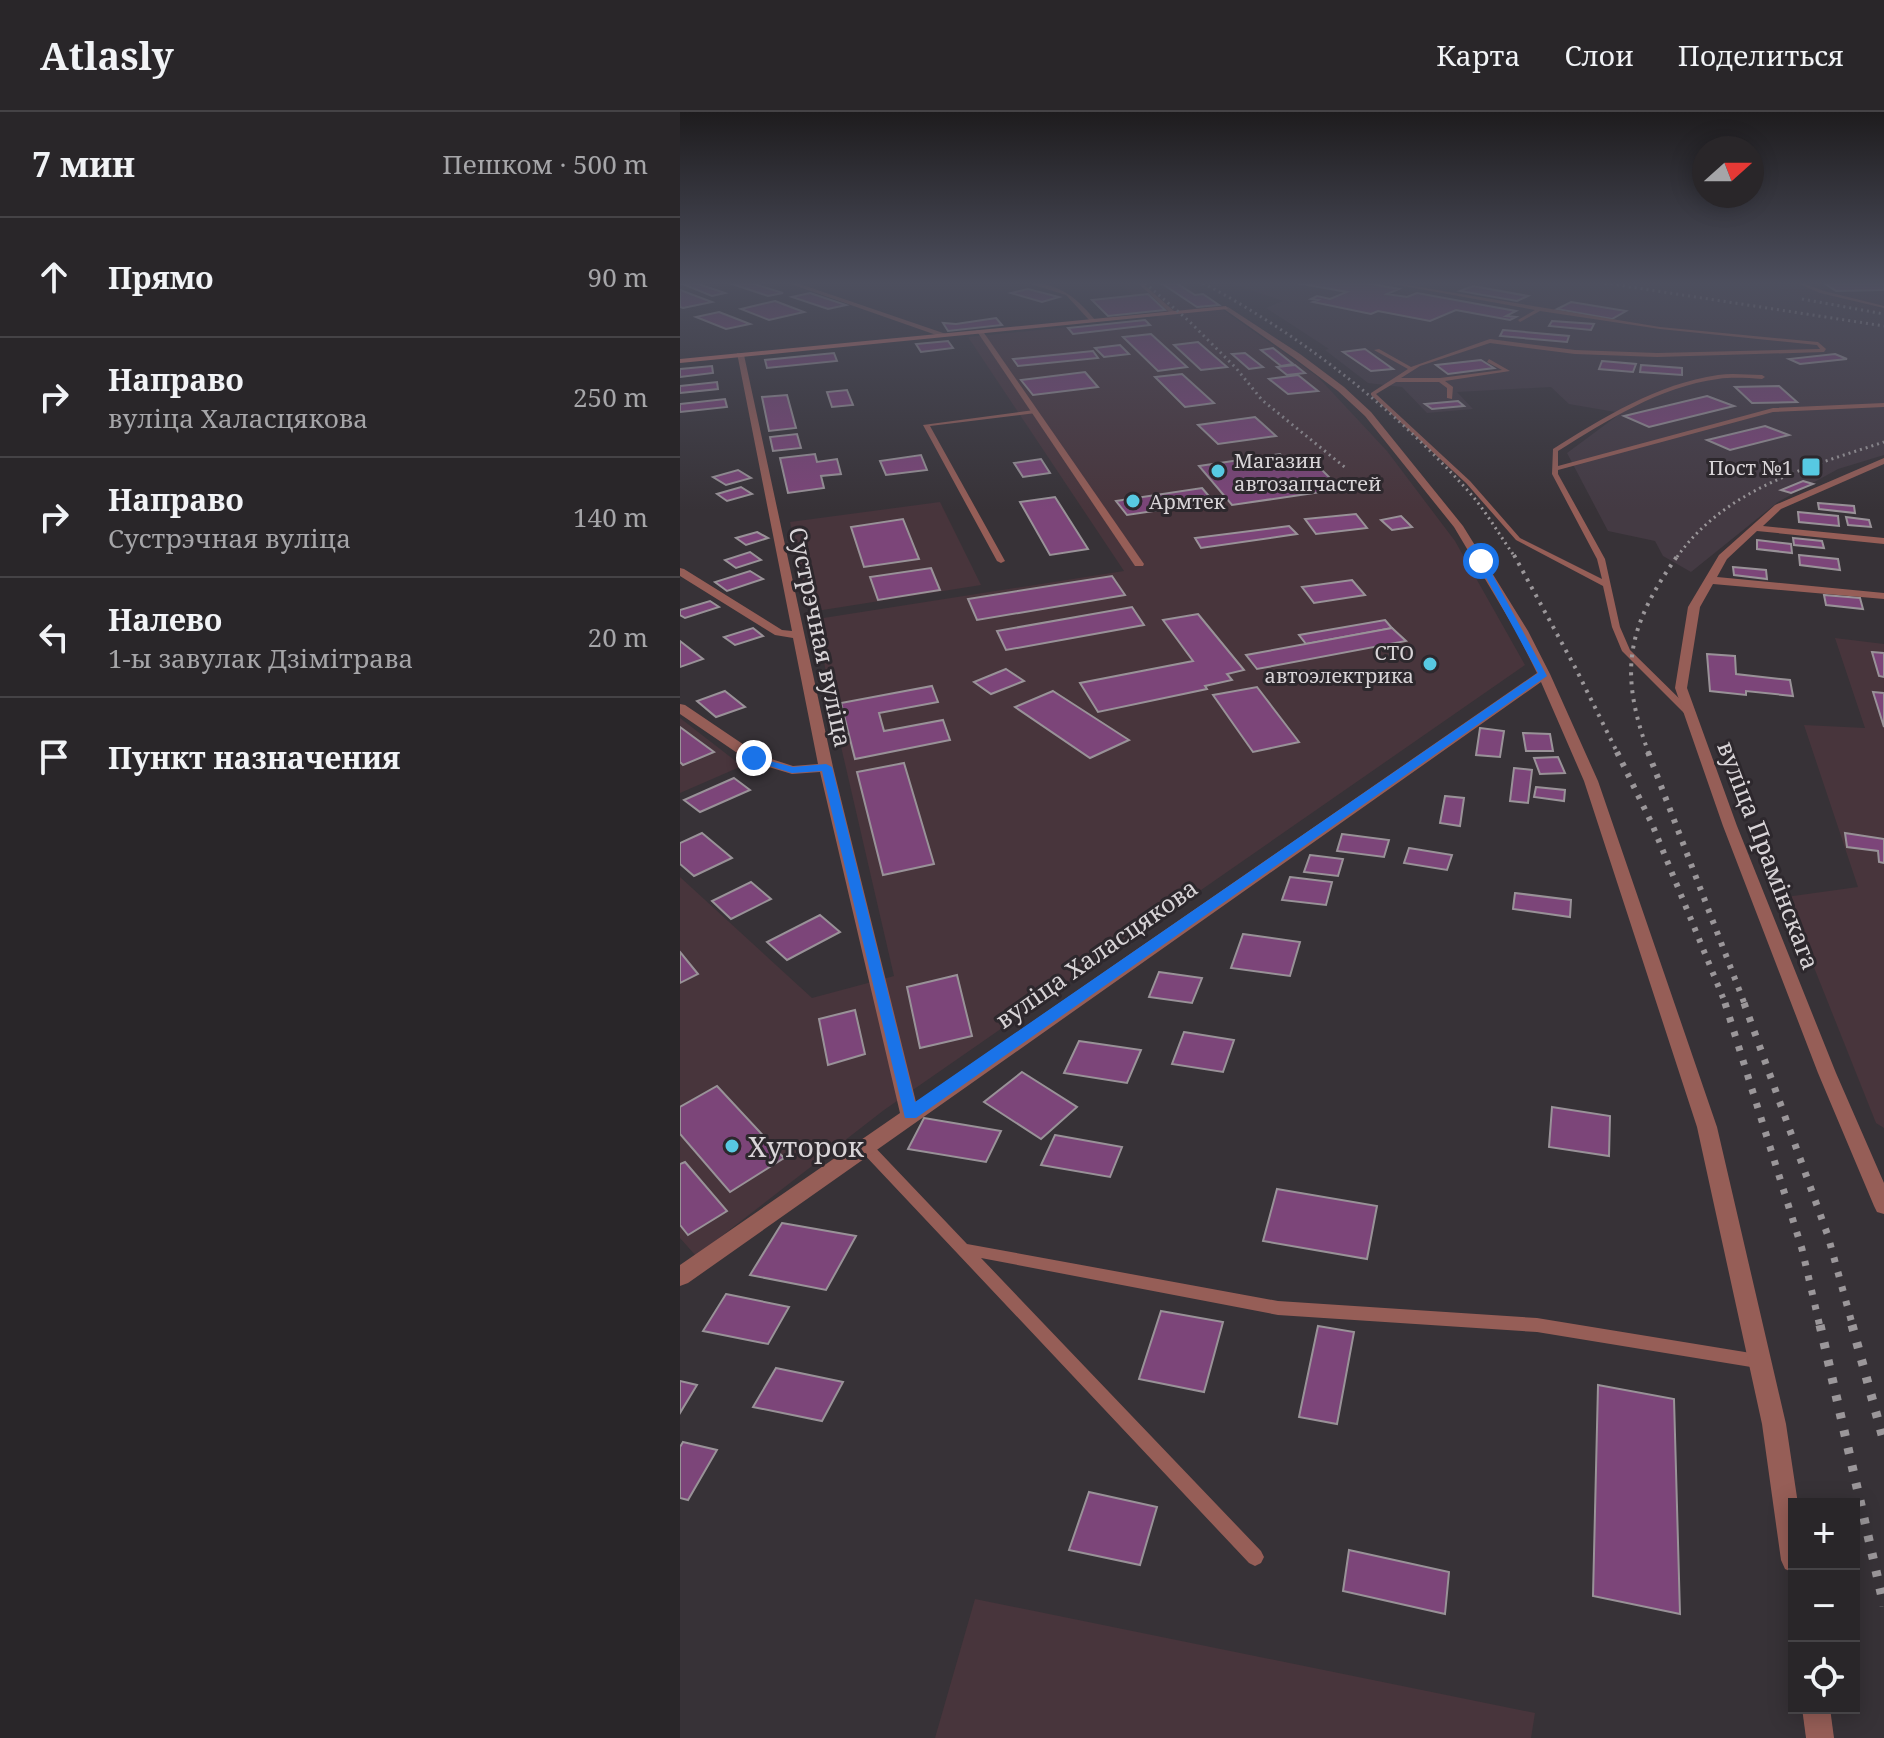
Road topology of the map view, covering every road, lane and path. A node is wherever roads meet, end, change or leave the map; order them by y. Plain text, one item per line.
1 (701, 359) edge
2 (741, 359) edge
3 (997, 359) edge
4 (1301, 359) edge
5 (1393, 359) edge
6 (1440, 359) edge
7 (680, 361) edge
8 (1489, 361) dead end
9 (1411, 369) junction
10 (1762, 377) dead end
11 (1392, 380) junction
12 (1440, 380) junction
13 (1450, 398) dead end
14 (1884, 405) edge
15 (1034, 412) junction
16 (1884, 461) edge
17 (1555, 469) junction
18 (1755, 528) junction
19 (1884, 541) edge
20 (1001, 561) dead end
21 (1139, 564) dead end
22 (680, 571) edge
23 (1710, 580) junction
24 (1607, 585) junction
25 (1884, 596) edge
26 (799, 635) junction
27 (1544, 674) junction
28 (680, 708) edge
29 (1691, 714) junction
30 (826, 767) junction
31 (910, 1114) junction
32 (865, 1146) junction
33 (1884, 1204) edge
34 (963, 1249) junction
35 (682, 1270) edge
36 (1757, 1361) junction
37 (1788, 1519) edge
38 (1255, 1557) dead end
39 (1817, 1714) edge
40 (1820, 1738) edge

1 - 7 street
2 - 26 street, Сустрэчная вуліца
3 - 15 street
4 - 27 street
5 - 9 lane
6 - 9 lane
8 - 12 lane
9 - 11 lane
10 - 17 lane
11 - 12 lane
11 - 24 lane
12 - 13 lane
14 - 17 lane
15 - 20 lane
15 - 21 street
16 - 18 street, вуліца Прамінскага
17 - 24 lane
18 - 19 street
18 - 23 street, вуліца Прамінскага
22 - 26 street
23 - 25 street
23 - 29 street, вуліца Прамінскага
24 - 29 lane
26 - 30 street, Сустрэчная вуліца
27 - 31 street, вуліца Халасцякова
27 - 36 street
28 - 30 street
29 - 33 street, вуліца Прамінскага
30 - 31 street, Сустрэчная вуліца
31 - 32 street, вуліца Халасцякова
32 - 34 lane
32 - 35 street, вуліца Халасцякова
34 - 36 lane
34 - 38 lane
36 - 37 street
39 - 40 street

